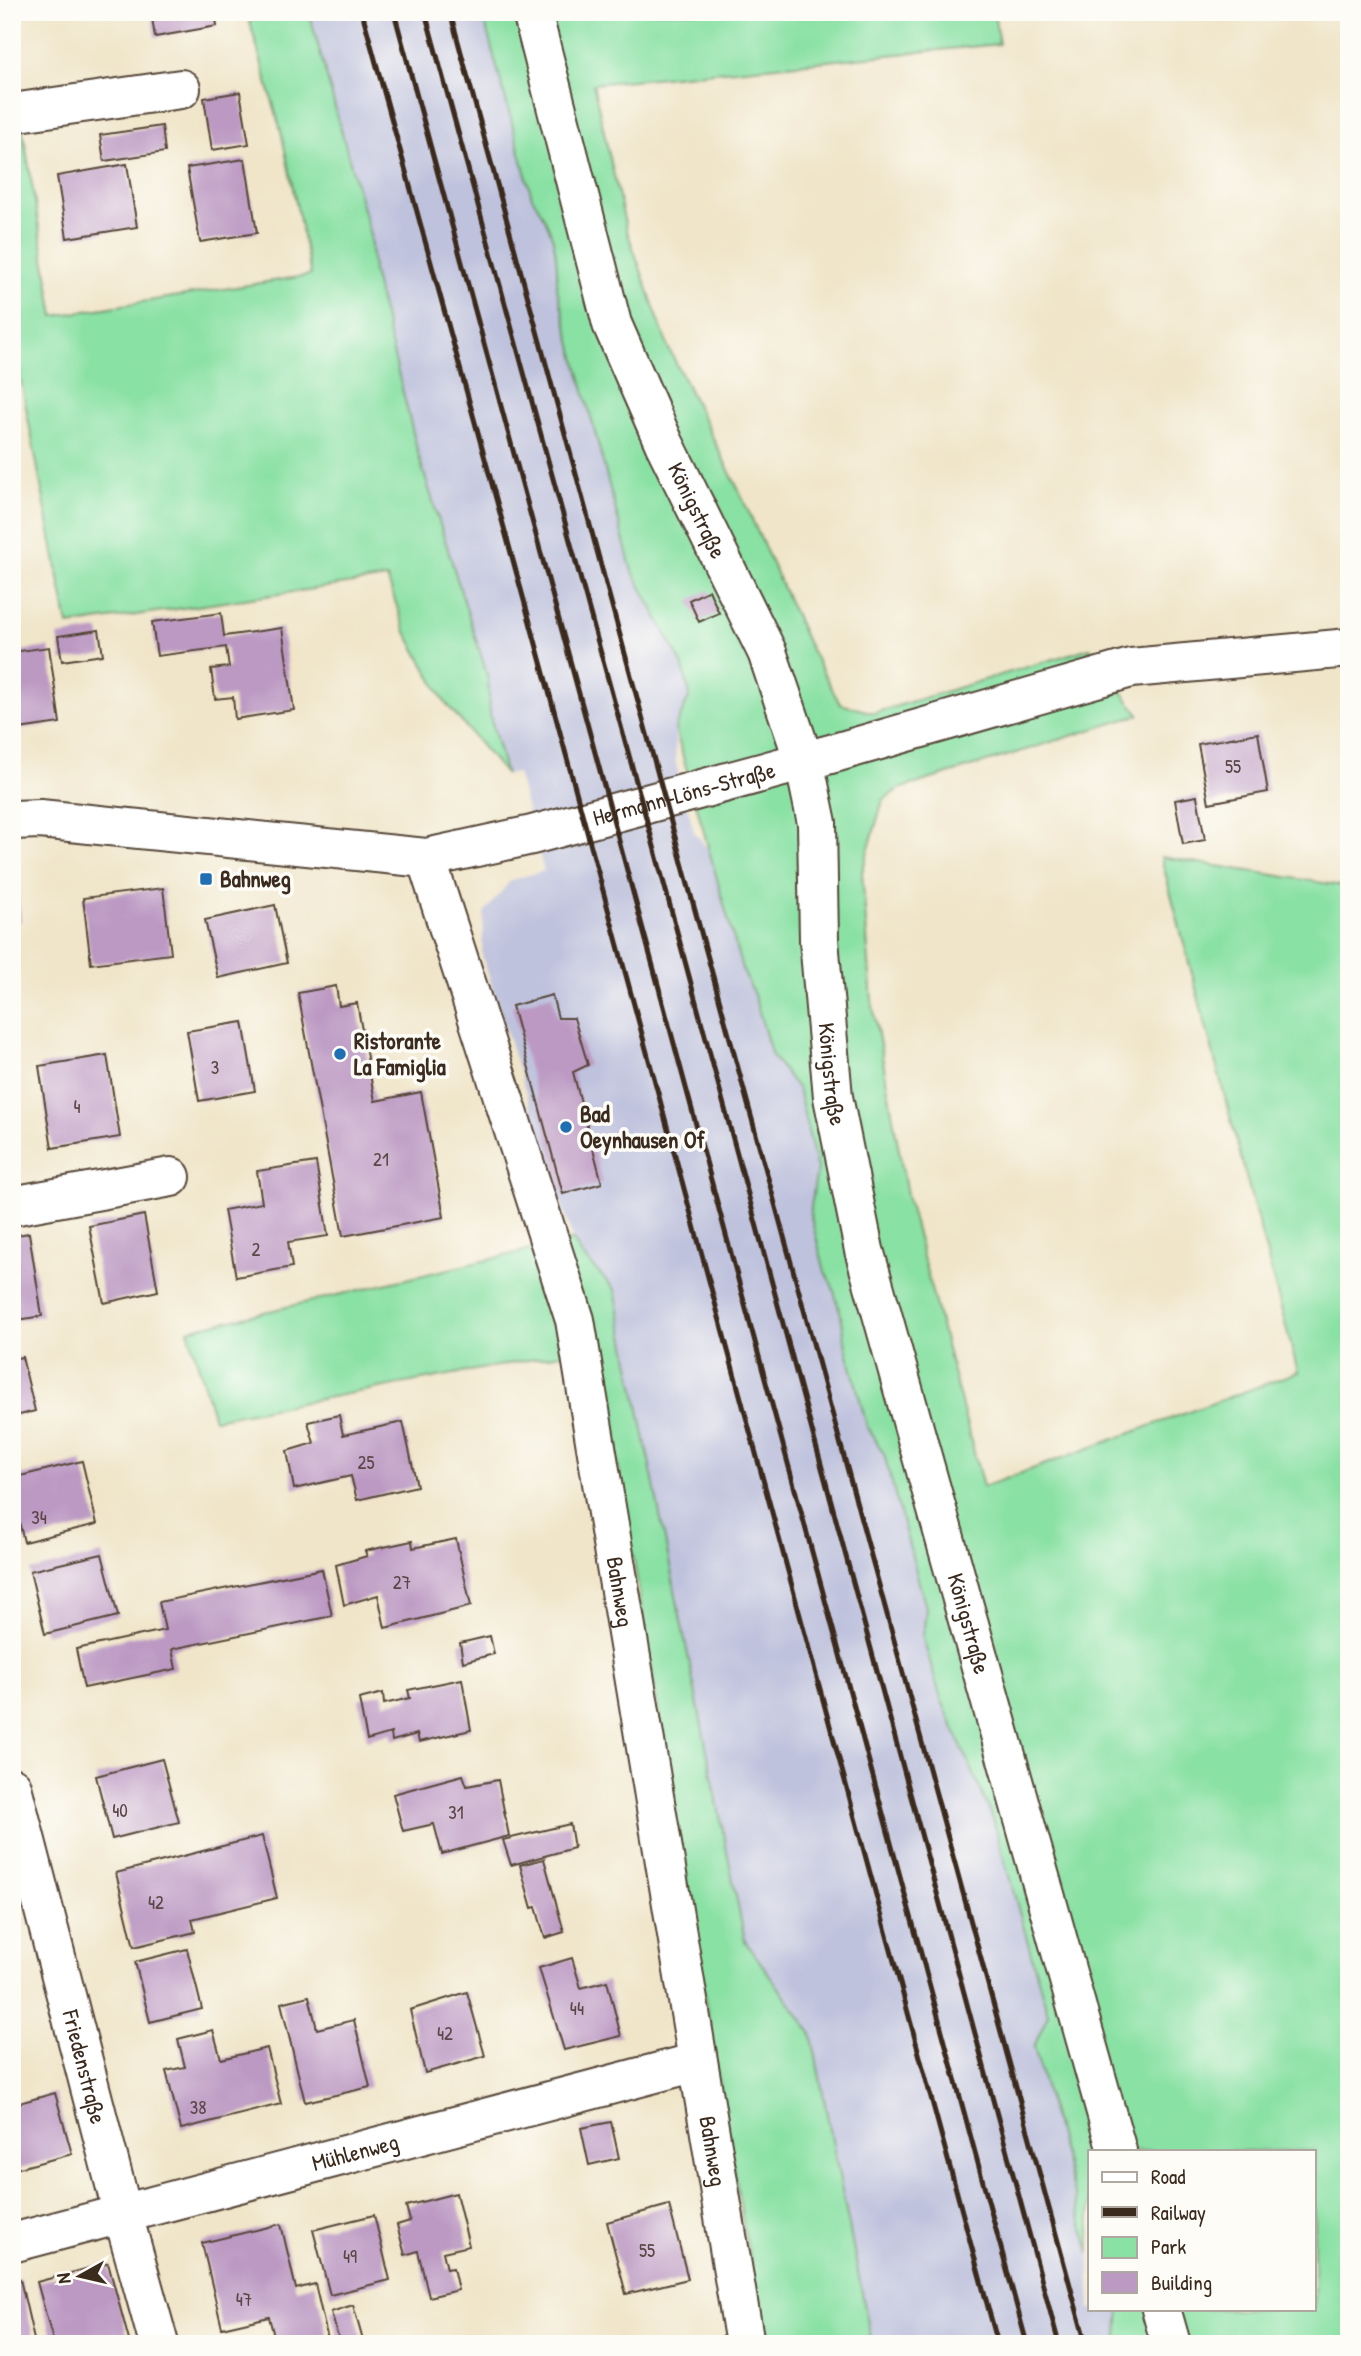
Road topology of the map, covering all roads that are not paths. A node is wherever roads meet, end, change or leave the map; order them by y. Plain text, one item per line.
1 (532, 12) edge
2 (181, 89) dead end
3 (12, 113) edge
4 (1349, 648) edge
5 (804, 761) junction
6 (12, 820) edge
7 (426, 858) junction
8 (171, 1177) dead end
9 (12, 1206) edge
10 (13, 1790) edge
11 (697, 2062) junction
12 (1117, 2150) edge
13 (123, 2215) junction
14 (12, 2243) edge
15 (1161, 2310) edge
16 (159, 2344) edge
17 (745, 2344) edge
18 (1171, 2344) edge

1 - 5 street, Königstraße
2 - 3 street
4 - 5 street, Hermann-Löns-Straße
5 - 7 street, Hermann-Löns-Straße
5 - 12 street, Königstraße
6 - 7 street, Hermann-Löns-Straße
7 - 11 street, Bahnweg
8 - 9 street
10 - 13 street, Friedenstraße
11 - 13 street, Mühlenweg
11 - 17 street, Bahnweg
13 - 14 street, Mühlenweg
13 - 16 street, Friedenstraße
15 - 18 street

